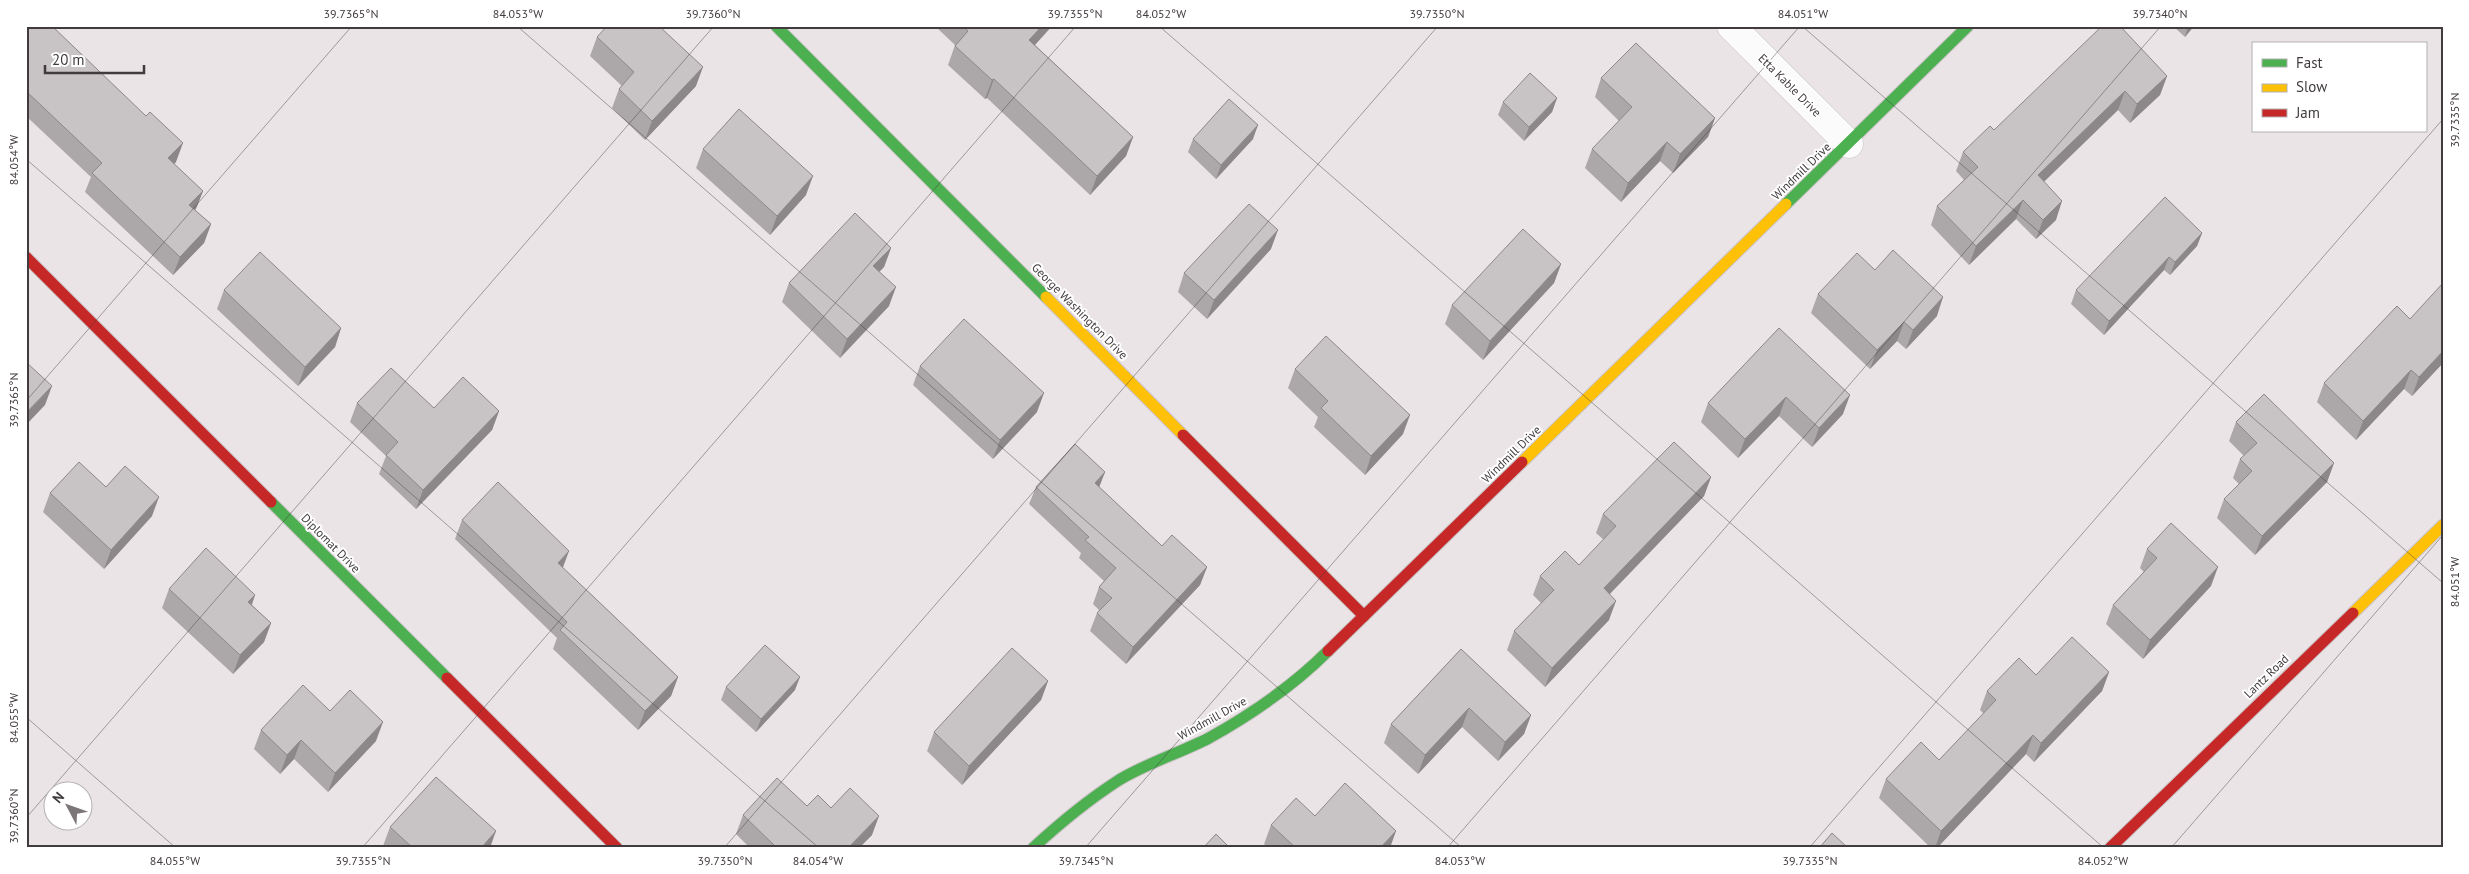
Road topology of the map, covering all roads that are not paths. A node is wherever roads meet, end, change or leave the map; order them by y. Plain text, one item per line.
1 (776, 26) edge
2 (1731, 26) edge
3 (1968, 26) edge
4 (1849, 144) junction
5 (26, 257) edge
6 (2443, 525) edge
7 (1364, 616) junction
8 (617, 848) edge
9 (1033, 848) edge
10 (2110, 848) edge

1 - 7 street, George Washington Drive
2 - 4 street, Etta Kable Drive
3 - 4 street, Windmill Drive
4 - 7 street, Windmill Drive
5 - 8 street, Diplomat Drive
6 - 10 street, Lantz Road
7 - 9 street, Windmill Drive

